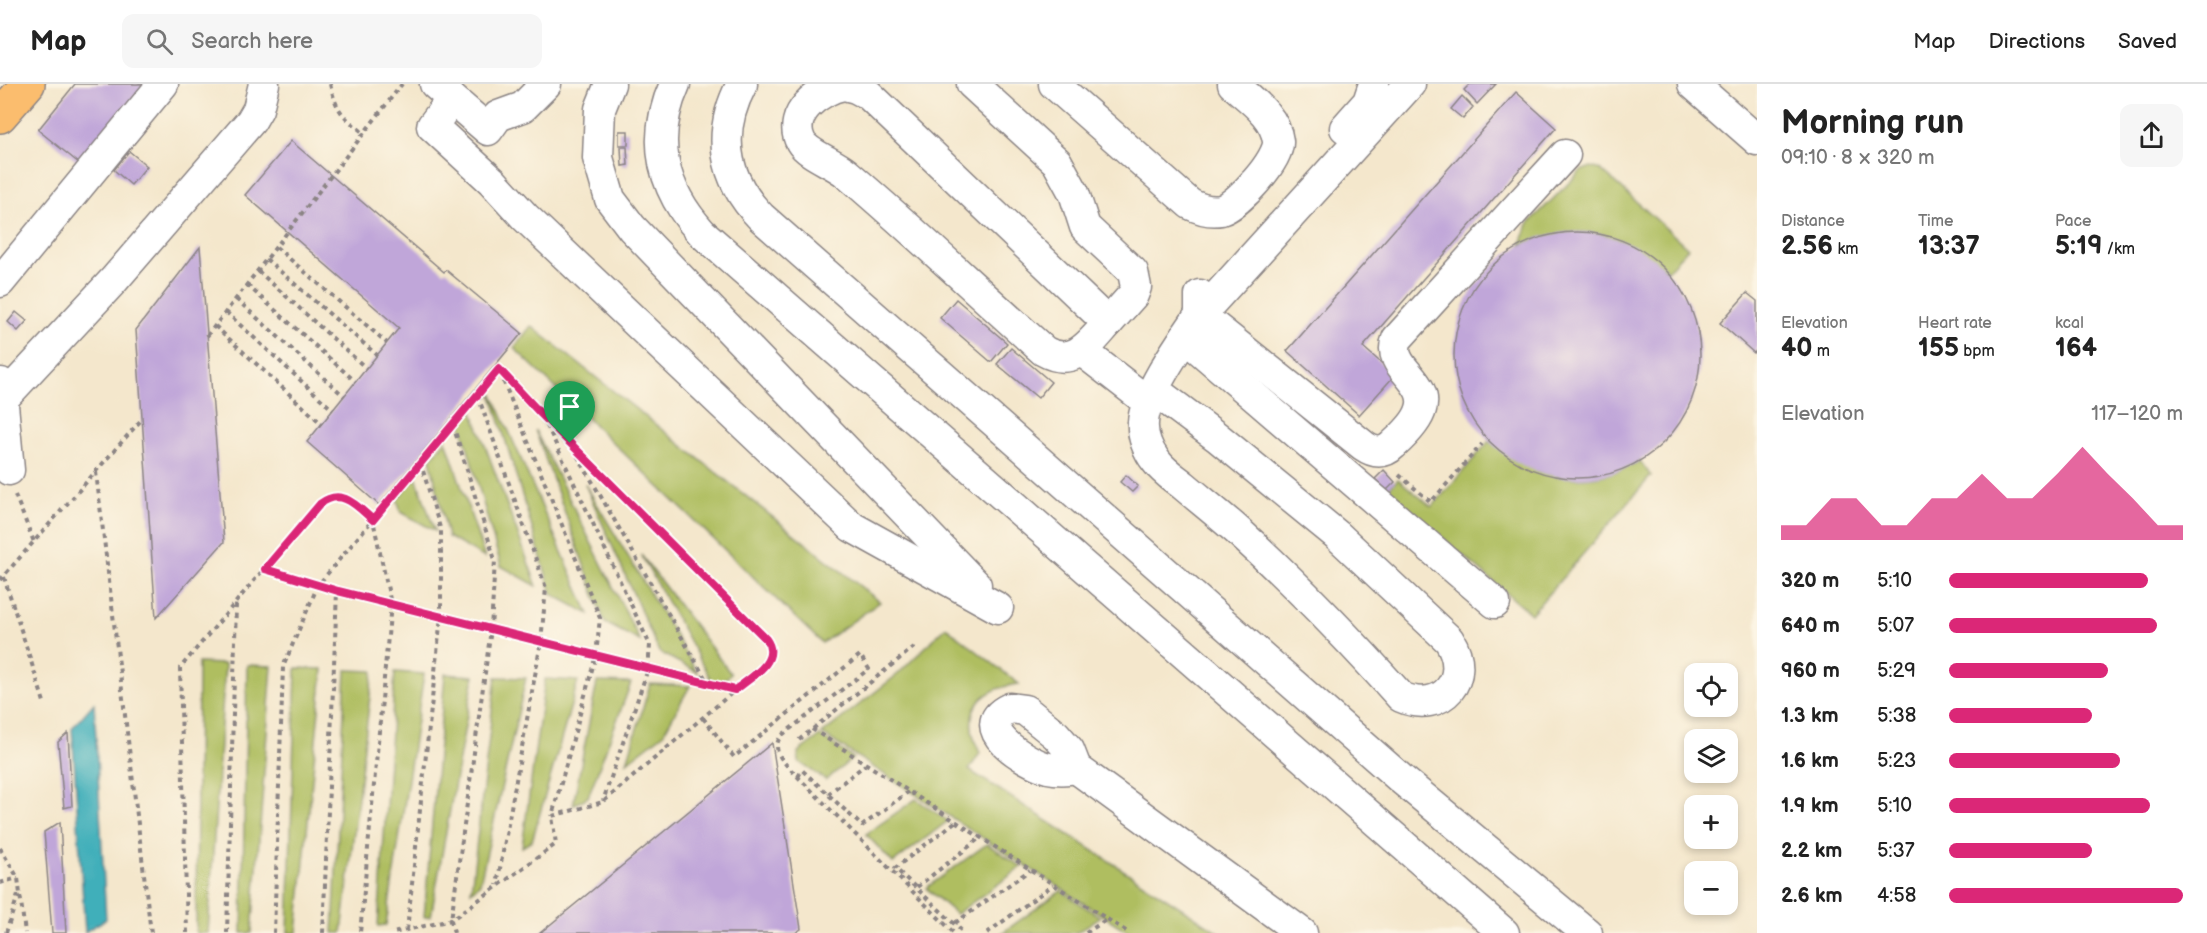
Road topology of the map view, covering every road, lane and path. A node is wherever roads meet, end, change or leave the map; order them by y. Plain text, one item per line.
1 (28, 84) edge
2 (163, 84) edge
3 (264, 84) edge
4 (330, 84) edge
5 (402, 84) edge
6 (546, 84) edge
7 (610, 84) edge
8 (675, 84) edge
9 (742, 84) edge
10 (972, 84) edge
11 (1054, 84) edge
12 (1233, 84) edge
13 (1374, 84) edge
14 (1410, 84) edge
15 (1693, 84) edge
16 (443, 91) edge
17 (0, 116) edge
18 (365, 134) junction
19 (1757, 140) edge
20 (1565, 155) dead end
21 (276, 247) junction
22 (266, 259) junction
23 (258, 271) junction
24 (0, 282) edge
25 (247, 285) junction
26 (237, 299) junction
27 (226, 312) junction
28 (1108, 323) junction
29 (215, 326) junction
30 (1192, 326) junction
31 (207, 336) dead end
32 (387, 343) dead end
33 (1082, 351) junction
34 (377, 355) dead end
35 (367, 369) dead end
36 (499, 369) junction
37 (356, 382) dead end
38 (1, 391) edge
39 (477, 395) junction
40 (344, 396) dead end
41 (1151, 396) junction
42 (333, 410) dead end
43 (541, 414) junction
44 (142, 419) dead end
45 (322, 424) dead end
46 (453, 425) junction
47 (570, 443) junction
48 (1482, 444) dead end
49 (1380, 452) junction
50 (421, 464) junction
51 (9, 470) joint
52 (96, 472) junction
53 (373, 520) junction
54 (34, 542) junction
55 (265, 569) junction
56 (2, 578) edge
57 (318, 585) junction
58 (338, 591) junction
59 (236, 602) junction
60 (1495, 603) dead end
61 (392, 604) junction
62 (441, 616) junction
63 (491, 629) junction
64 (541, 642) junction
65 (914, 647) dead end
66 (596, 656) junction
67 (648, 669) junction
68 (709, 684) junction
69 (735, 690) junction
70 (44, 702) dead end
71 (703, 718) junction
72 (812, 729) junction
73 (799, 740) dead end
74 (866, 764) junction
75 (1076, 768) dead end
76 (798, 777) junction
77 (908, 792) junction
78 (828, 794) junction
79 (603, 802) junction
80 (552, 816) junction
81 (955, 822) junction
82 (980, 838) junction
83 (0, 848) edge
84 (1030, 870) junction
85 (18, 878) junction
86 (0, 883) edge
87 (1053, 885) junction
88 (497, 886) junction
89 (917, 887) junction
90 (20, 892) junction
91 (1107, 919) junction
92 (451, 920) junction
93 (955, 923) junction
94 (407, 930) junction
95 (6, 933) edge
96 (25, 933) edge
97 (151, 933) edge
98 (187, 933) edge
99 (227, 933) edge
100 (274, 933) edge
101 (323, 933) edge
102 (360, 933) edge
103 (393, 933) edge
104 (454, 933) edge
105 (954, 933) edge
106 (964, 933) edge
107 (987, 933) edge
108 (1086, 933) edge
109 (1128, 933) edge
110 (1302, 933) edge
111 (1504, 933) edge
112 (1587, 933) edge

1 - 17 highway
2 - 24 street
3 - 38 street
4 - 18 path
5 - 18 path
6 - 16 street
7 - 16 street
8 - 111 street
9 - 112 street
10 - 28 street
11 - 12 street
13 - 30 street
14 - 30 street
15 - 19 street
18 - 21 path
20 - 49 street
21 - 22 path
21 - 32 path
22 - 23 path
22 - 34 path
23 - 25 path
23 - 35 path
25 - 26 path
25 - 37 path
26 - 27 path
26 - 40 path
27 - 29 path
27 - 42 path
28 - 33 street
28 - 33 street
29 - 31 path
29 - 45 path
30 - 41 street
30 - 49 street
30 - 60 street
33 - 41 street
36 - 39 path
36 - 43 path
36 - 66 path
38 - 51 street
39 - 46 path
39 - 64 path
41 - 41 street
43 - 47 path
43 - 67 path
44 - 52 path
46 - 50 path
46 - 63 path
47 - 68 path
47 - 69 path
48 - 49 path
50 - 53 path
50 - 62 path
51 - 54 path
52 - 54 path
52 - 97 path
53 - 55 path
53 - 57 path
53 - 61 path
54 - 56 path
55 - 57 path
55 - 59 path
56 - 70 path
57 - 58 path
57 - 100 path
58 - 61 path
58 - 101 path
59 - 98 path
59 - 99 path
61 - 62 path
61 - 102 path
62 - 63 path
62 - 94 path
63 - 64 path
63 - 92 path
64 - 66 path
64 - 88 path
65 - 72 path
66 - 67 path
66 - 80 path
67 - 68 path
67 - 79 path
68 - 69 path
69 - 71 path
71 - 76 path
71 - 79 path
72 - 73 path
72 - 74 path
74 - 77 path
74 - 78 path
75 - 110 street
76 - 78 path
76 - 105 path
77 - 78 path
77 - 81 path
79 - 80 path
80 - 88 path
81 - 82 path
81 - 89 path
82 - 84 path
82 - 89 path
83 - 85 path
84 - 87 path
84 - 93 path
85 - 86 path
85 - 90 path
87 - 91 path
87 - 107 path
88 - 92 path
89 - 93 path
90 - 95 path
90 - 96 path
91 - 108 path
91 - 109 path
92 - 94 path
92 - 104 path
93 - 106 path
94 - 103 path

